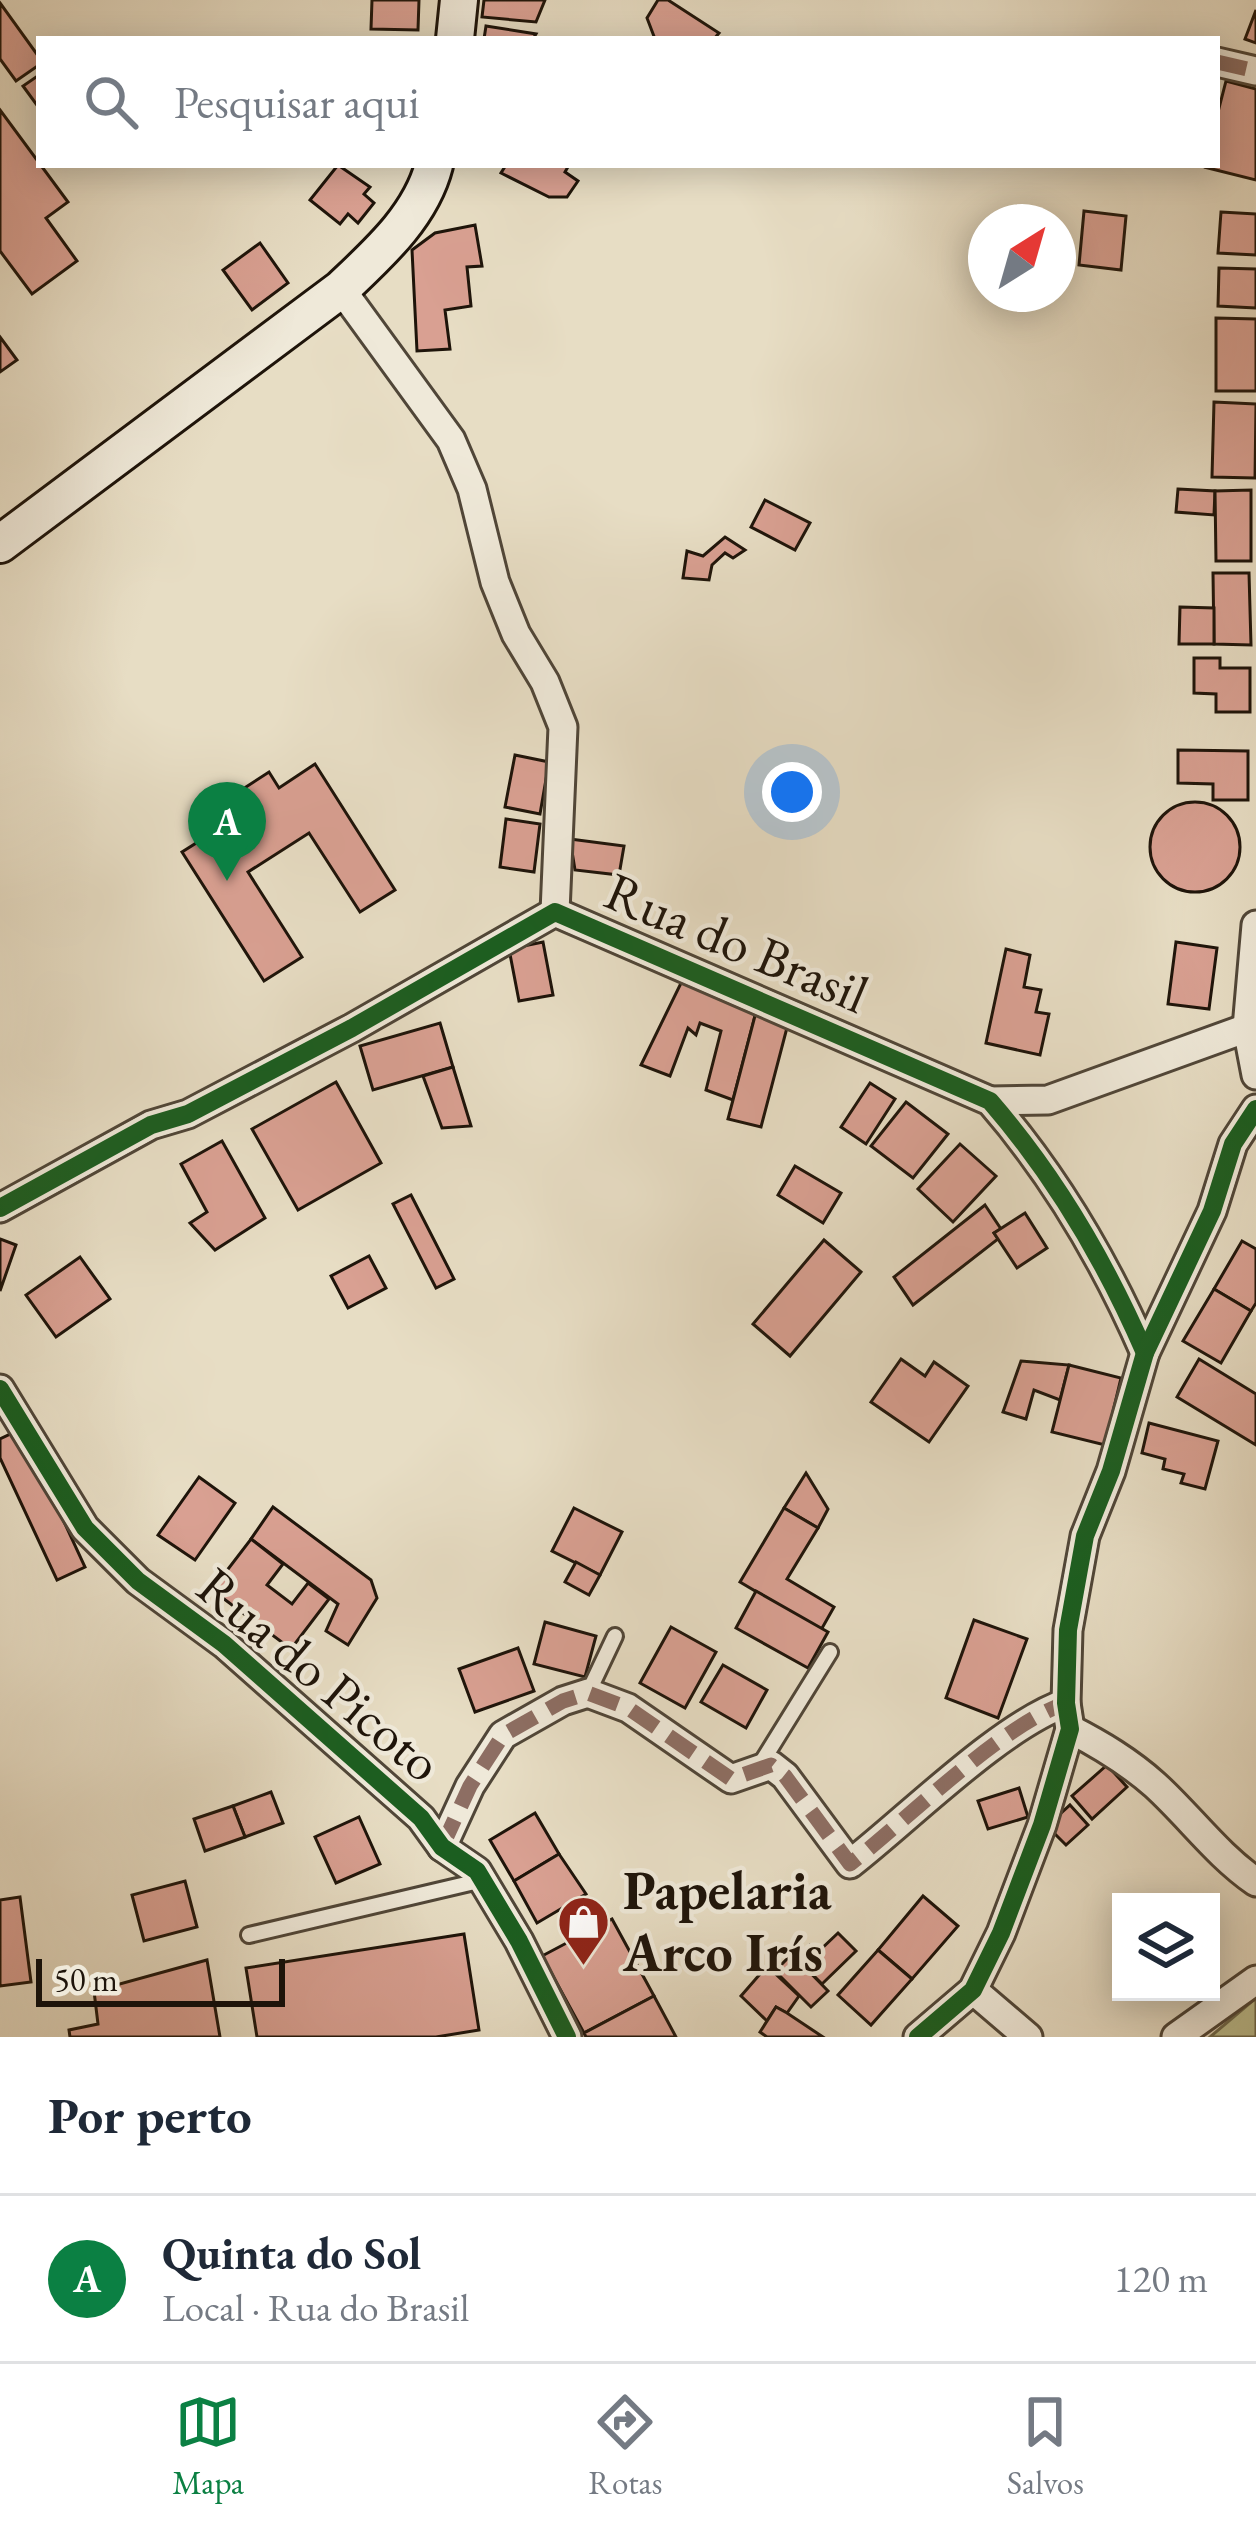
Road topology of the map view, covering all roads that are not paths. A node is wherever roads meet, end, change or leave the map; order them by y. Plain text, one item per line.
1 (458, 0) edge
2 (455, 36) edge
3 (1220, 63) edge
4 (1256, 71) edge
5 (433, 168) edge
6 (341, 289) junction
7 (0, 544) edge
8 (555, 912) junction
9 (1256, 926) edge
10 (1247, 1028) junction
11 (1256, 1075) edge
12 (990, 1101) junction
13 (1256, 1109) edge
14 (0, 1208) edge
15 (1145, 1354) junction
16 (0, 1388) edge
17 (615, 1636) dead end
18 (830, 1652) dead end
19 (588, 1693) junction
20 (1068, 1716) junction
21 (756, 1770) junction
22 (442, 1847) junction
23 (482, 1880) junction
24 (1256, 1882) edge
25 (249, 1935) dead end
26 (1256, 1980) edge
27 (973, 1990) junction
28 (566, 2037) edge
29 (918, 2037) edge
30 (1028, 2037) edge
31 (1176, 2037) edge

1 - 2 main road
3 - 4 street
5 - 6 main road
6 - 7 main road
6 - 8 street
8 - 12 street, Rua do Brasil
8 - 14 street, Rua do Brasil
9 - 10 street
10 - 11 street
10 - 12 street
12 - 15 street, Rua do Brasil
13 - 15 street
15 - 20 street
16 - 22 street, Rua do Picoto
17 - 19 lane
18 - 21 lane
19 - 21 street
19 - 22 street
20 - 21 street
20 - 24 street
20 - 27 street
22 - 23 street, Rua do Picoto
23 - 25 lane
23 - 28 street, Rua do Picoto
26 - 31 street
27 - 29 street
27 - 30 street

